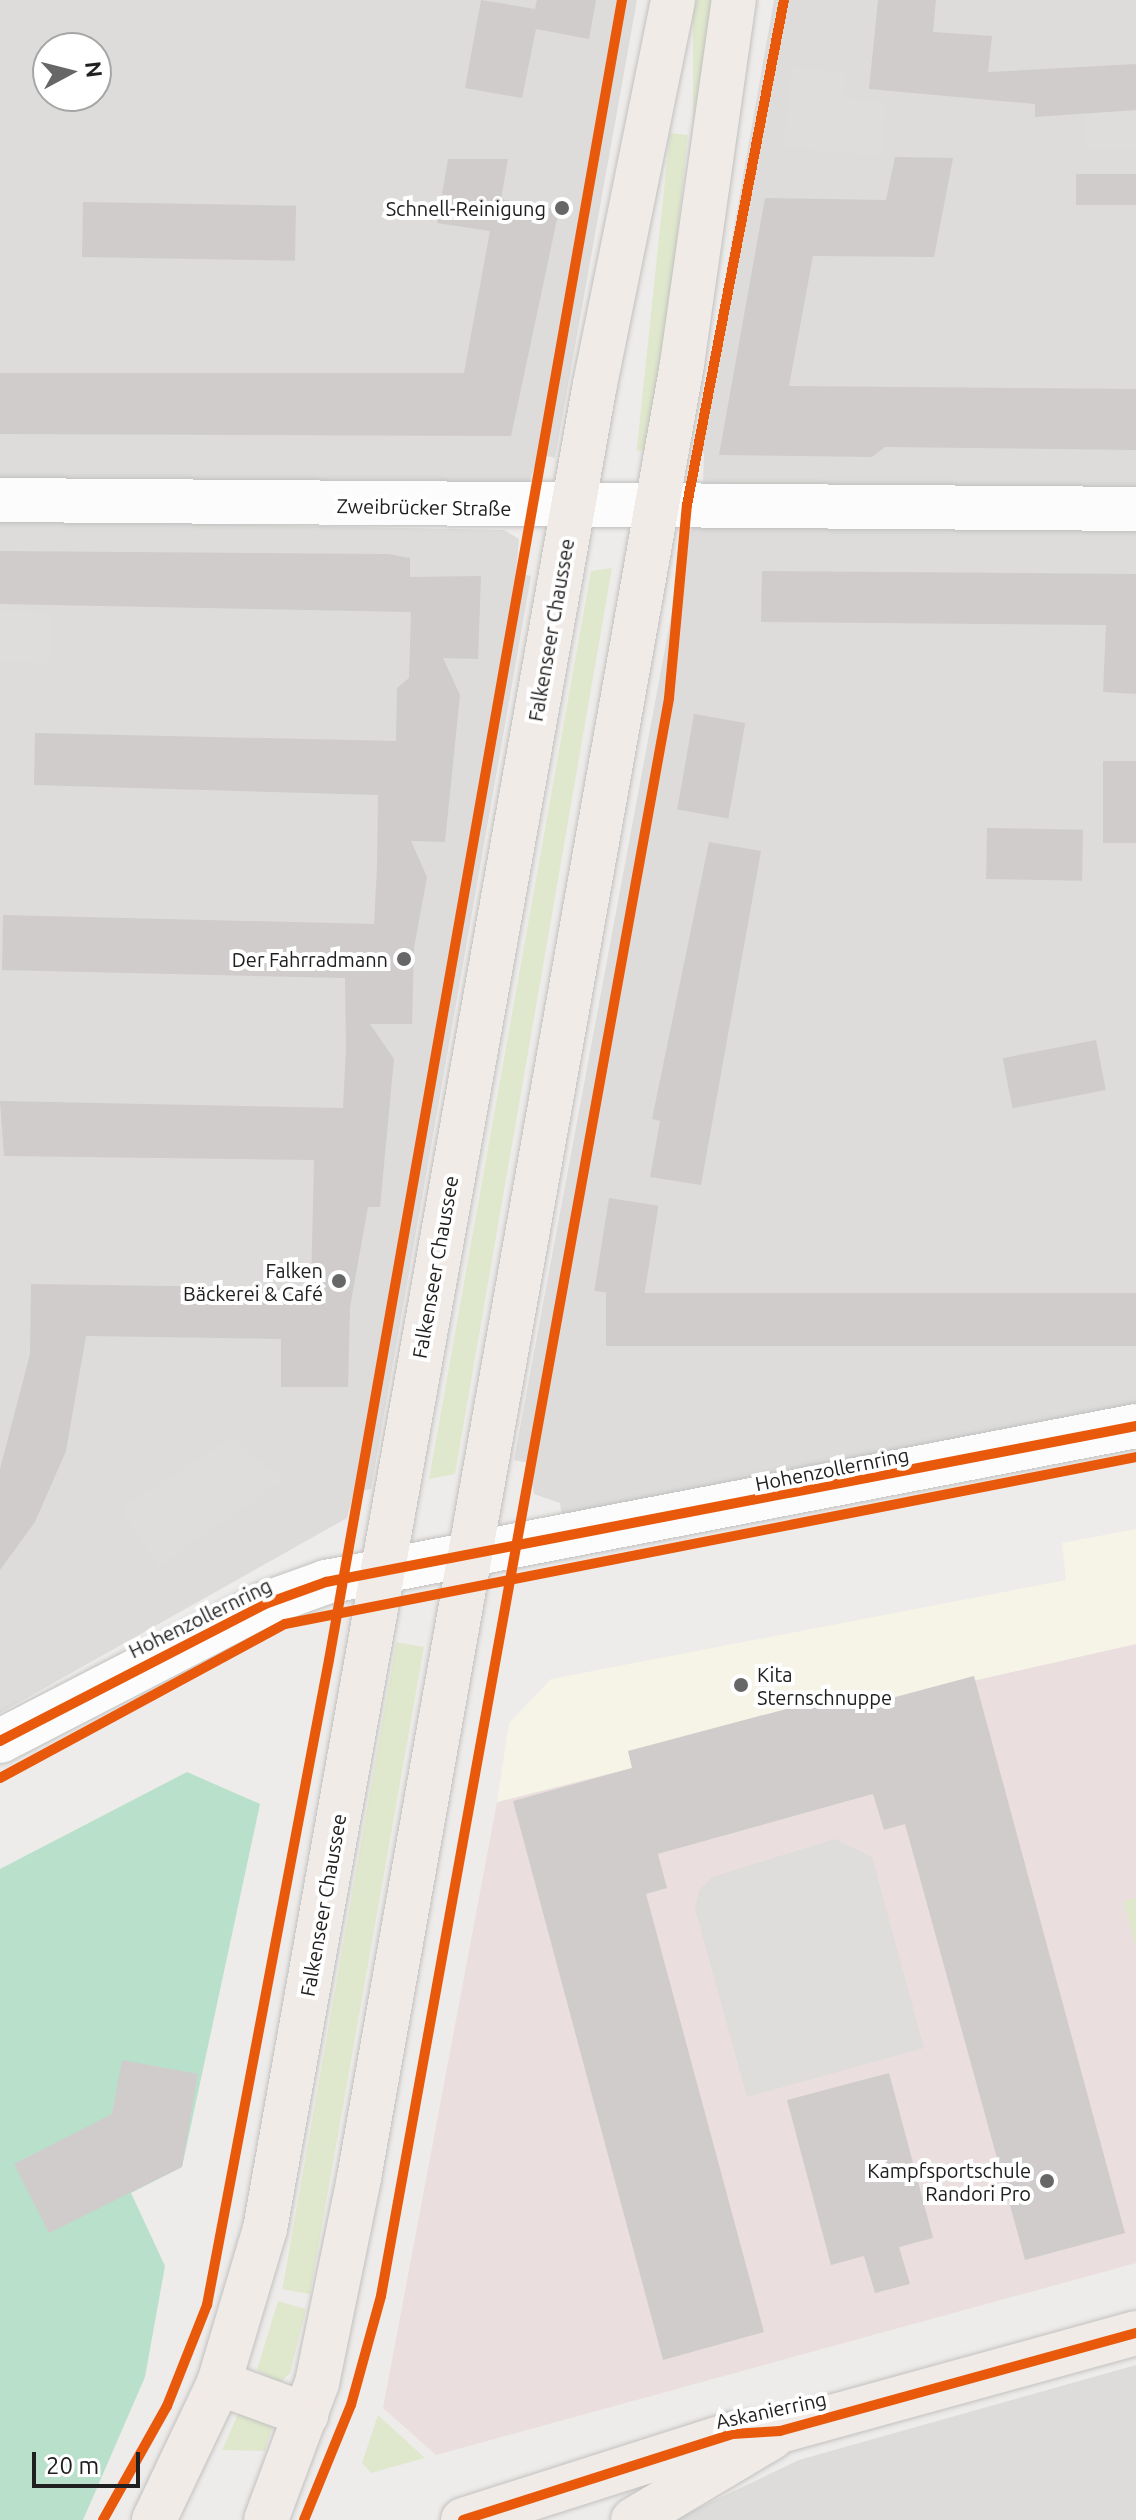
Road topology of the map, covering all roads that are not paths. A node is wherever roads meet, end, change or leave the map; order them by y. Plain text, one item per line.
1 (673, 0) edge
2 (734, 0) edge
3 (0, 500) edge
4 (657, 508) junction
5 (573, 509) junction
6 (1136, 509) edge
7 (1136, 1426) edge
8 (469, 1558) junction
9 (380, 1573) junction
10 (0, 1741) edge
11 (1136, 2333) edge
12 (219, 2383) junction
13 (306, 2415) junction
14 (780, 2431) junction
15 (154, 2520) edge
16 (266, 2520) edge
17 (463, 2520) edge
18 (633, 2520) edge

1 - 5 main road, Falkenseer Chaussee
2 - 4 main road
3 - 5 street, Zweibrücker Straße
4 - 5 street, Zweibrücker Straße
4 - 6 street, Zweibrücker Straße
4 - 8 main road
5 - 9 main road, Falkenseer Chaussee
7 - 8 street, Hohenzollernring
8 - 9 street, Hohenzollernring
8 - 13 main road
9 - 10 street, Hohenzollernring
9 - 12 main road, Falkenseer Chaussee
11 - 14 main road, Askanierring
12 - 13 main road
12 - 15 main road, Falkenseer Chaussee
13 - 16 main road
14 - 17 main road, Askanierring
14 - 18 main road, Askanierring

